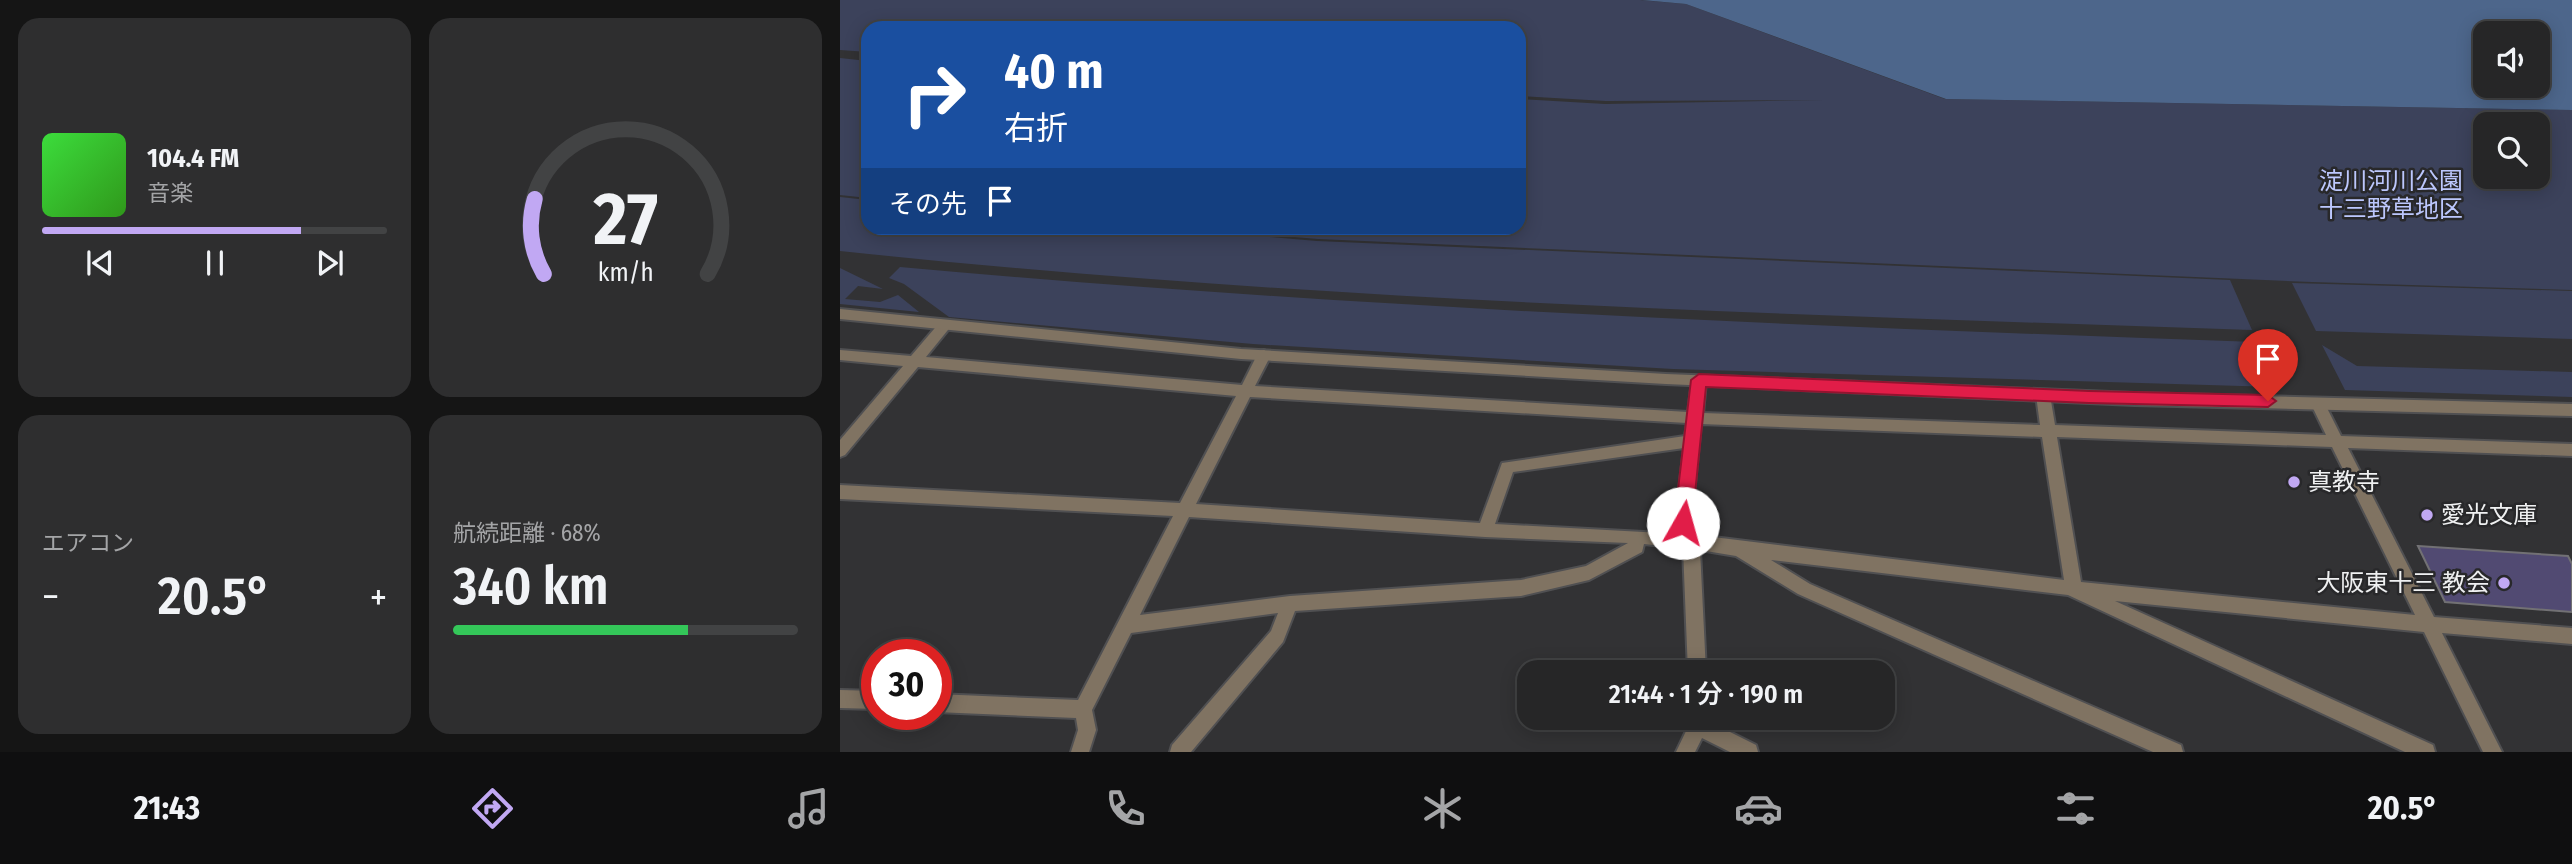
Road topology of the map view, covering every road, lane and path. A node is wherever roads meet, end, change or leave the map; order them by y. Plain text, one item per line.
1 (840, 314) edge
2 (945, 325) junction
3 (840, 355) edge
4 (1264, 355) junction
5 (914, 364) junction
6 (1699, 380) junction
7 (1247, 391) junction
8 (2043, 395) junction
9 (2317, 402) junction
10 (2572, 410) edge
11 (1694, 418) junction
12 (2051, 432) junction
13 (1693, 441) junction
14 (2339, 443) junction
15 (2572, 450) edge
16 (840, 451) edge
17 (840, 492) edge
18 (1188, 509) junction
19 (1485, 530) junction
20 (1637, 539) junction
21 (1691, 540) junction
22 (1738, 549) junction
23 (2074, 590) junction
24 (1290, 604) junction
25 (1128, 625) junction
26 (2430, 625) junction
27 (2572, 636) edge
28 (1696, 660) edge
29 (840, 699) edge
30 (861, 700) edge
31 (952, 704) edge
32 (1083, 709) junction
33 (1691, 730) edge
34 (1711, 730) edge
35 (1080, 752) edge
36 (1179, 752) edge
37 (1685, 752) edge
38 (1749, 752) edge
39 (2174, 752) edge
40 (2426, 752) edge
41 (2493, 752) edge

1 - 2 street
2 - 4 street
2 - 5 street
3 - 5 street
4 - 6 street
4 - 7 street
5 - 7 street
5 - 16 street
6 - 8 street
6 - 11 street
7 - 11 street
7 - 18 street
8 - 9 street
8 - 12 street
9 - 10 street
9 - 14 street
11 - 12 street
11 - 13 street
12 - 14 street
12 - 23 street
13 - 19 street
13 - 21 street
14 - 15 street
14 - 26 street
17 - 18 street
18 - 19 street
18 - 25 street
19 - 20 street
20 - 21 street
20 - 24 street
21 - 22 street
21 - 28 street
22 - 23 street
22 - 39 street
23 - 26 street
23 - 40 street
24 - 25 street
24 - 36 street
25 - 32 street
26 - 27 street
26 - 41 street
29 - 30 street
31 - 32 street
32 - 35 street
33 - 37 street
34 - 38 street

